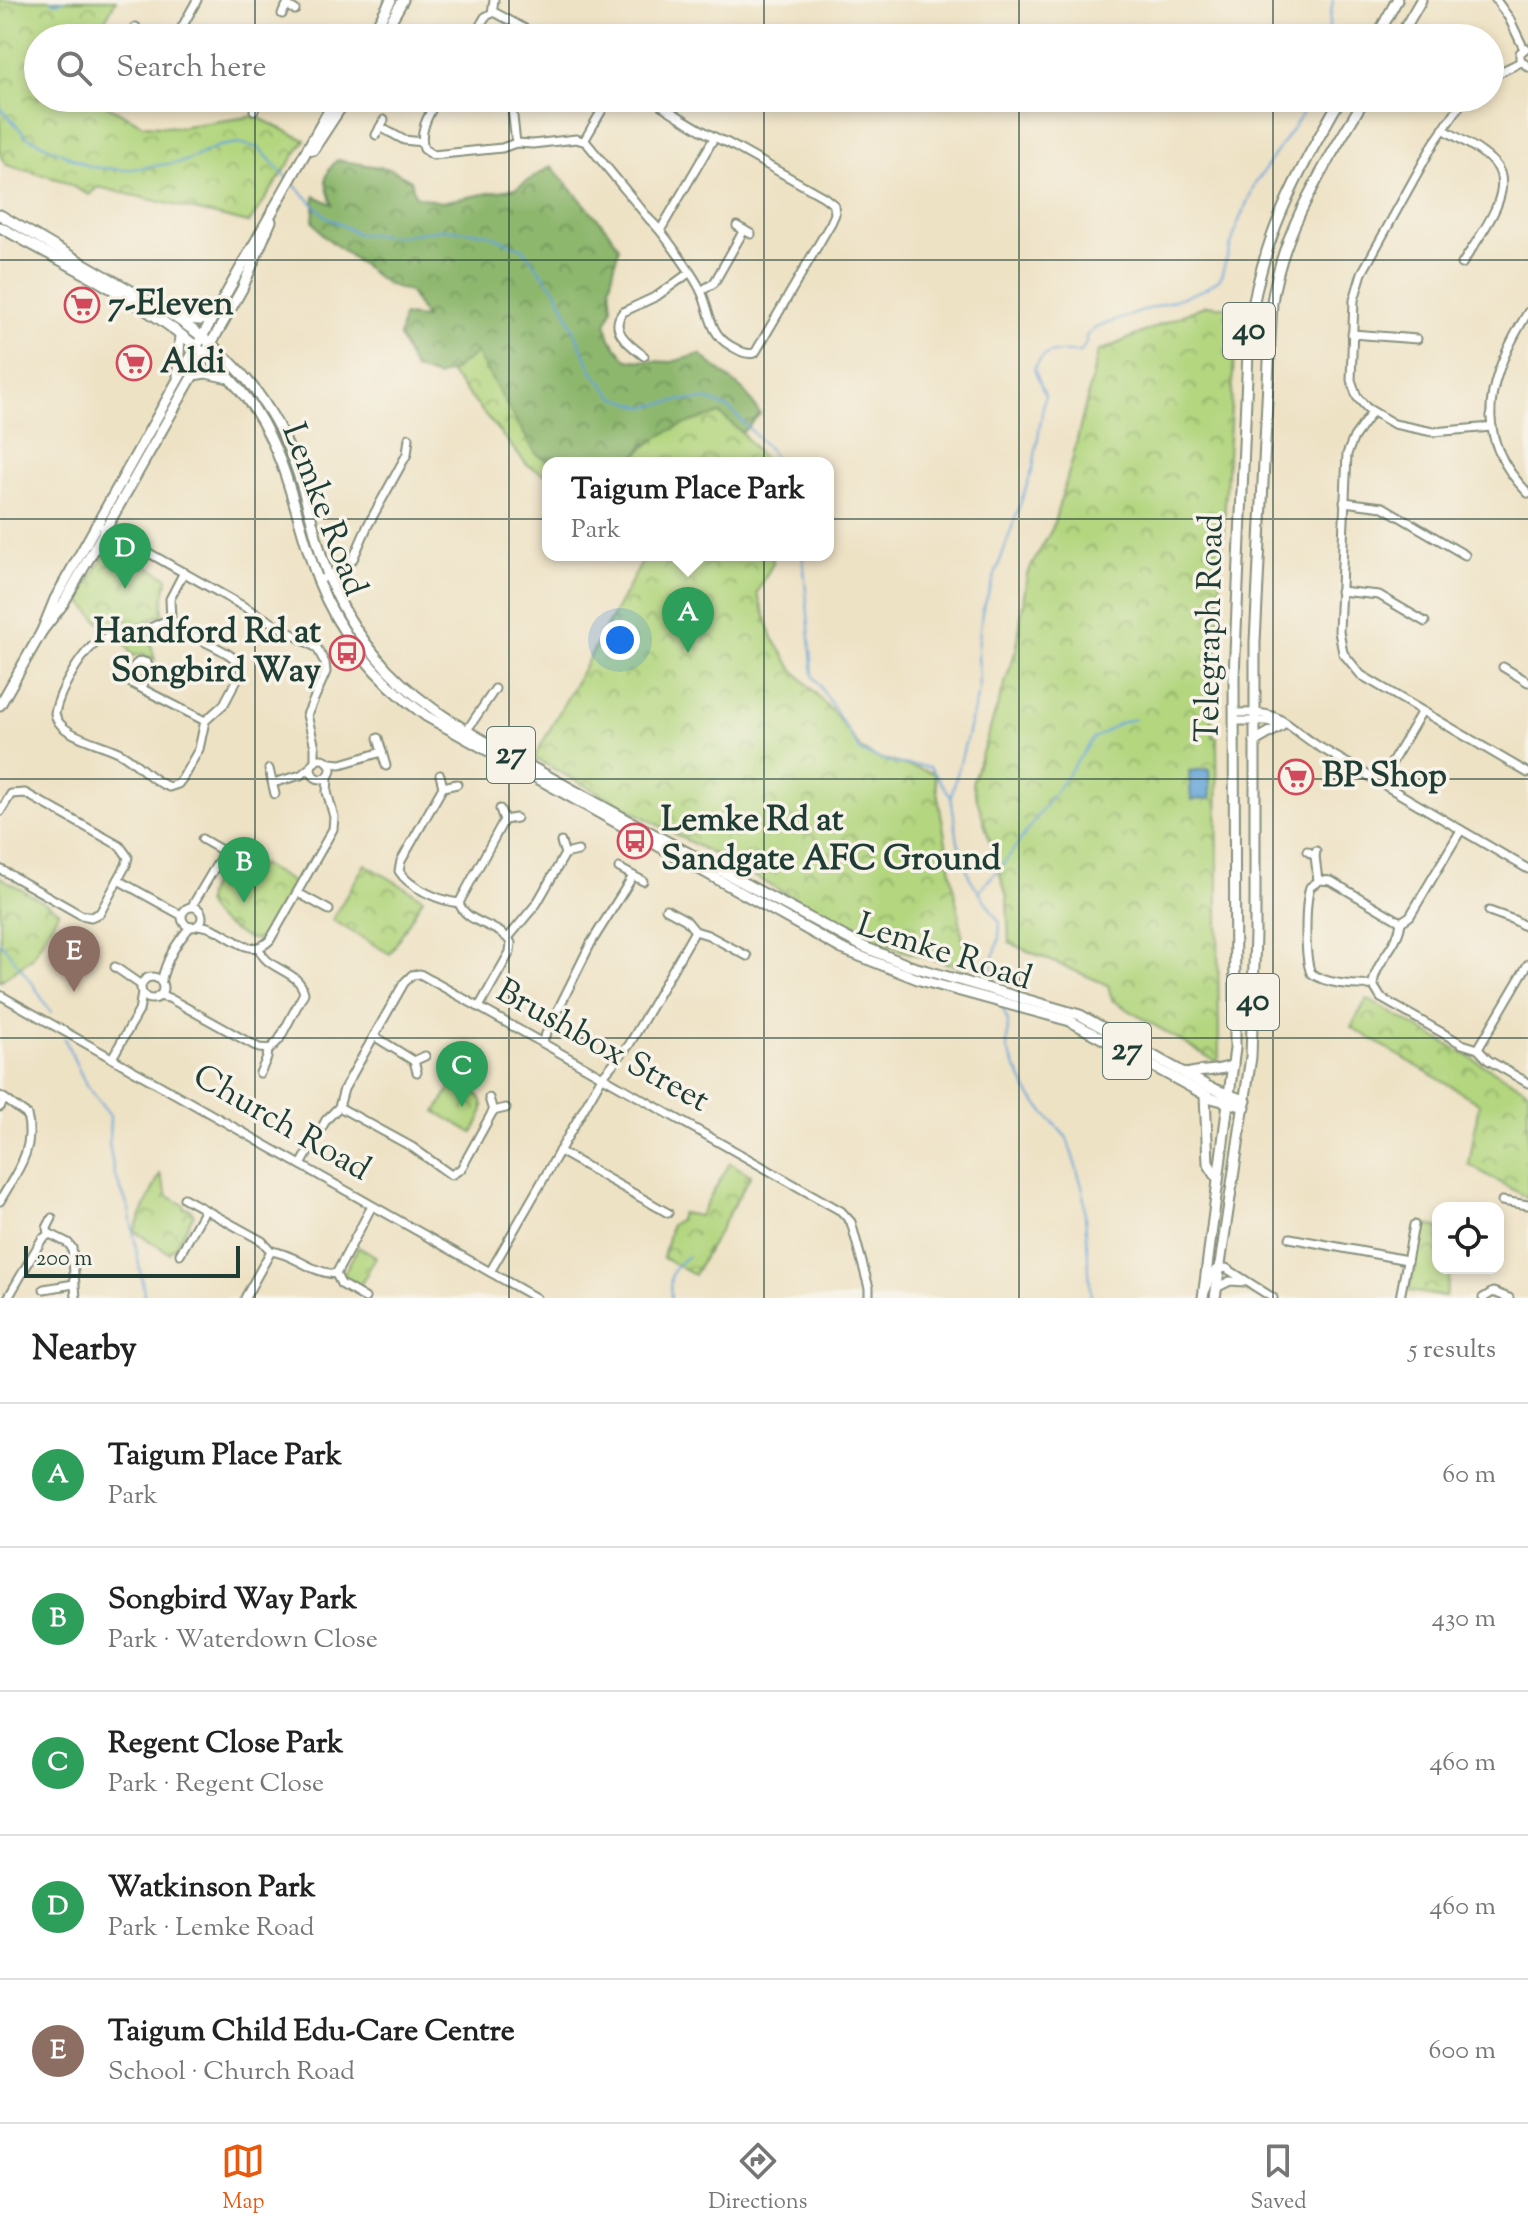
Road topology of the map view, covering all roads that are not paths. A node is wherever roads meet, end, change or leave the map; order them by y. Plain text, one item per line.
1 (197, 0) edge
2 (391, 0) edge
3 (403, 0) edge
4 (494, 0) edge
5 (1397, 0) edge
6 (1421, 0) edge
7 (1496, 0) edge
8 (284, 3) edge
9 (295, 10) dead end
10 (492, 13) junction
11 (282, 14) dead end
12 (184, 24) edge
13 (384, 24) edge
14 (385, 24) edge
15 (481, 24) edge
16 (517, 24) edge
17 (1384, 24) edge
18 (1407, 24) edge
19 (1526, 48) edge
20 (1524, 64) edge
21 (1504, 72) edge
22 (328, 112) edge
23 (338, 112) edge
24 (431, 112) edge
25 (510, 112) edge
26 (601, 112) edge
27 (673, 112) edge
28 (1333, 112) edge
29 (1357, 112) edge
30 (1455, 112) edge
31 (380, 127) dead end
32 (1443, 129) junction
33 (714, 138) junction
34 (584, 141) junction
35 (422, 142) junction
36 (516, 143) junction
37 (301, 163) junction
38 (276, 206) junction
39 (0, 215) edge
40 (0, 227) edge
41 (661, 229) junction
42 (744, 230) dead end
43 (1462, 264) dead end
44 (689, 273) junction
45 (701, 291) junction
46 (1528, 312) edge
47 (213, 317) junction
48 (181, 319) junction
49 (180, 334) junction
50 (1352, 334) junction
51 (202, 335) junction
52 (1417, 339) dead end
53 (211, 343) junction
54 (196, 346) junction
55 (205, 354) junction
56 (644, 356) dead end
57 (193, 375) junction
58 (229, 378) junction
59 (177, 379) junction
60 (1372, 412) junction
61 (1492, 427) junction
62 (409, 438) dead end
63 (1528, 493) edge
64 (1344, 502) junction
65 (102, 526) junction
66 (1465, 555) dead end
67 (184, 572) junction
68 (324, 579) junction
69 (1340, 591) junction
70 (171, 619) junction
71 (1425, 622) dead end
72 (1503, 667) dead end
73 (1528, 682) edge
74 (142, 688) dead end
75 (495, 689) dead end
76 (0, 705) edge
77 (1422, 711) junction
78 (1254, 716) junction
79 (1234, 717) junction
80 (205, 721) junction
81 (1281, 726) junction
82 (1295, 731) junction
83 (465, 734) junction
84 (378, 738) dead end
85 (1255, 741) junction
86 (382, 752) junction
87 (386, 766) dead end
88 (269, 769) dead end
89 (321, 770) junction
90 (1528, 773) edge
91 (440, 775) dead end
92 (273, 783) junction
93 (1380, 783) junction
94 (457, 784) dead end
95 (443, 787) junction
96 (275, 794) dead end
97 (500, 809) dead end
98 (0, 812) edge
99 (516, 818) dead end
100 (504, 820) junction
101 (1461, 830) junction
102 (202, 839) dead end
103 (561, 842) dead end
104 (578, 851) dead end
105 (224, 852) junction
106 (1313, 853) dead end
107 (565, 854) junction
108 (251, 867) dead end
109 (619, 868) dead end
110 (0, 869) edge
111 (1528, 869) edge
112 (633, 876) junction
113 (118, 880) junction
114 (643, 881) dead end
115 (1318, 881) junction
116 (298, 893) junction
117 (459, 903) junction
118 (195, 907) junction
119 (666, 909) dead end
120 (329, 910) dead end
121 (1489, 911) dead end
122 (190, 920) junction
123 (1401, 922) junction
124 (1528, 928) edge
125 (695, 931) junction
126 (508, 938) junction
127 (259, 948) junction
128 (747, 956) dead end
129 (165, 964) junction
130 (1528, 964) edge
131 (115, 967) dead end
132 (145, 984) junction
133 (1373, 985) junction
134 (158, 991) junction
135 (0, 995) edge
136 (479, 1007) junction
137 (1044, 1008) junction
138 (139, 1011) junction
139 (374, 1036) junction
140 (542, 1042) junction
141 (1478, 1049) junction
142 (268, 1050) junction
143 (425, 1056) dead end
144 (112, 1058) junction
145 (414, 1061) junction
146 (1233, 1065) junction
147 (417, 1072) dead end
148 (260, 1073) dead end
149 (1186, 1074) junction
150 (602, 1077) junction
151 (1528, 1083) edge
152 (1205, 1095) junction
153 (2, 1097) edge
154 (489, 1098) dead end
155 (1228, 1099) junction
156 (1246, 1104) junction
157 (0, 1107) edge
158 (339, 1107) junction
159 (506, 1108) dead end
160 (493, 1111) junction
161 (559, 1151) junction
162 (301, 1165) junction
163 (1218, 1179) junction
164 (184, 1198) dead end
165 (0, 1201) edge
166 (1502, 1201) dead end
167 (1528, 1205) edge
168 (372, 1206) junction
169 (205, 1210) junction
170 (668, 1213) dead end
171 (52, 1218) dead end
172 (1414, 1225) dead end
173 (48, 1234) junction
174 (1290, 1238) dead end
175 (271, 1251) junction
176 (180, 1254) dead end
177 (1407, 1260) junction
178 (1219, 1268) junction
179 (490, 1272) junction
180 (336, 1274) junction
181 (1245, 1282) junction
182 (74, 1284) junction
183 (44, 1289) dead end
184 (1216, 1293) edge
185 (1203, 1296) edge
186 (8, 1298) edge
187 (76, 1298) edge
188 (245, 1298) edge
189 (365, 1298) edge
190 (536, 1298) edge
191 (869, 1298) edge
192 (1273, 1298) edge
193 (1400, 1298) edge
194 (1483, 1298) edge
195 (1509, 1298) edge

1 - 12 street
2 - 13 main road
3 - 14 main road
4 - 10 street
5 - 17 main road
6 - 18 main road
7 - 19 street
8 - 9 street
8 - 11 street
10 - 15 street
10 - 16 street
19 - 20 street
20 - 21 street
22 - 37 main road
23 - 37 main road
24 - 35 street
25 - 36 street
26 - 34 street
27 - 33 street
28 - 79 main road, Telegraph Road / 40
29 - 78 main road, Telegraph Road / 40
30 - 32 street
31 - 35 street
32 - 43 street
32 - 50 street
33 - 41 street
33 - 45 street
34 - 36 street
34 - 41 street
35 - 36 street
37 - 38 main road
38 - 47 main road
38 - 53 main road
39 - 48 main road, 27
40 - 49 main road, 27
41 - 44 street
42 - 45 street
44 - 45 street
44 - 56 street
46 - 61 street
47 - 48 main road
47 - 51 main road
48 - 51 main road, 27
49 - 54 main road, 27
49 - 59 main road
50 - 52 street
50 - 60 street
51 - 53 main road, 27
51 - 54 main road
53 - 55 main road
53 - 68 main road, Lemke Road / 27
54 - 55 main road, 27
54 - 59 main road
55 - 57 main road
55 - 58 main road, Lemke Road / 27
57 - 58 main road
57 - 65 main road
58 - 68 main road, Lemke Road / 27
59 - 65 main road
60 - 61 street
60 - 64 street
61 - 63 street
62 - 68 street
64 - 66 street
64 - 69 street
65 - 67 street, Lemke Road
65 - 76 main road
67 - 70 street
67 - 89 street, Lemke Road
68 - 83 main road, Lemke Road / 27
69 - 71 street
69 - 77 street
70 - 80 street
70 - 80 street
72 - 73 street
74 - 80 street
75 - 83 street
77 - 90 street
77 - 93 street
78 - 79 street
78 - 81 street
78 - 82 street
78 - 85 main road, Telegraph Road / 40
79 - 146 main road, Telegraph Road / 40
81 - 82 street
81 - 85 main road
82 - 93 street
83 - 137 main road, Lemke Road / 27
84 - 86 street
85 - 156 main road, Telegraph Road / 40
86 - 87 street
86 - 89 street
88 - 92 street
89 - 92 street
89 - 116 street
91 - 95 street
92 - 96 street
93 - 101 street
94 - 95 street
95 - 117 street
97 - 100 street
98 - 113 street
99 - 100 street
100 - 117 street
101 - 111 street
101 - 123 street
102 - 105 street
103 - 107 street
104 - 107 street
105 - 108 street
105 - 118 street
106 - 115 street
107 - 126 street
109 - 112 street
110 - 113 street
112 - 114 street
112 - 140 street
113 - 122 street
115 - 123 street
115 - 133 street
116 - 120 street
116 - 127 street
117 - 126 street
118 - 122 street
118 - 122 street
119 - 125 street
121 - 124 street
122 - 127 street
122 - 129 street
123 - 133 street
125 - 128 street
125 - 150 street
126 - 136 street
127 - 142 street
129 - 132 street
129 - 134 street
130 - 141 street
131 - 132 street
132 - 134 street
132 - 134 street
132 - 138 street
133 - 141 street
134 - 138 street
134 - 142 street
135 - 144 street, Church Road
136 - 139 street, Brushbox Street
136 - 140 street, Brushbox Street
137 - 149 main road, Lemke Road / 27
137 - 152 main road, Lemke Road / 27
138 - 144 street
139 - 145 street
139 - 158 street
140 - 150 street, Brushbox Street
141 - 151 street
142 - 148 street
143 - 145 street
144 - 162 street, Church Road
145 - 147 street
146 - 149 main road
146 - 155 main road, Telegraph Road / 40
149 - 155 main road, Lemke Road / 27
150 - 161 street
150 - 191 street, Brushbox Street
152 - 155 main road, Lemke Road / 27
152 - 163 main road
153 - 157 street
153 - 165 street
154 - 160 street
155 - 156 main road, Lemke Road / 27
155 - 163 main road, Telegraph Road / 40
156 - 178 main road, Telegraph Road
158 - 160 street
158 - 162 street
159 - 160 street
161 - 170 street
161 - 179 street
162 - 168 street, Church Road
163 - 185 main road, Telegraph Road
164 - 169 street
166 - 167 street
168 - 179 street, Church Road
168 - 180 street
169 - 175 street
169 - 176 street
171 - 173 street
172 - 177 street
173 - 182 street
173 - 186 street
174 - 177 street
175 - 180 street
175 - 188 street
177 - 193 street
178 - 181 street
178 - 184 main road, Telegraph Road
178 - 185 street
179 - 190 street, Church Road
180 - 189 street
181 - 184 street
181 - 192 street
182 - 183 street
182 - 187 street
194 - 195 street

